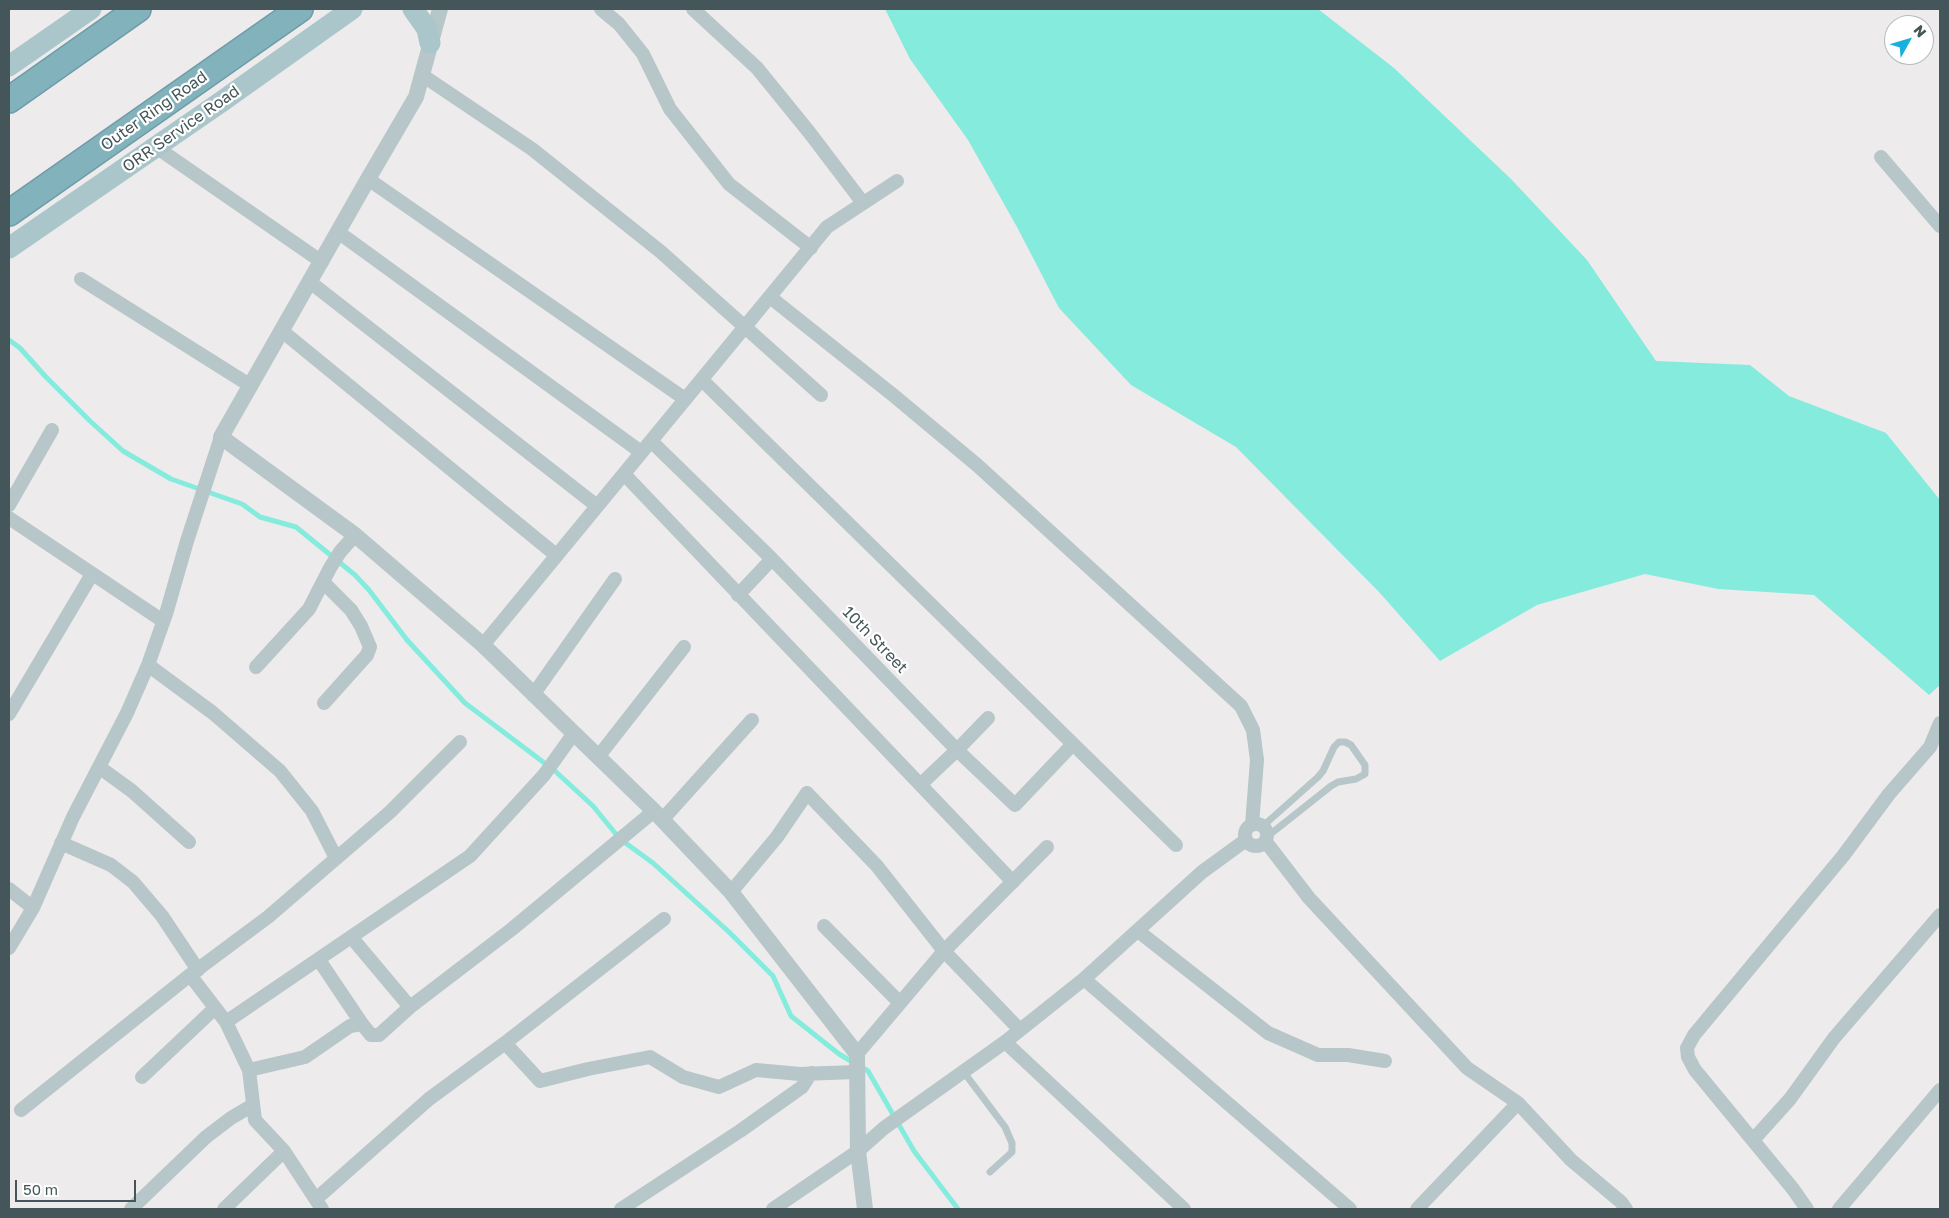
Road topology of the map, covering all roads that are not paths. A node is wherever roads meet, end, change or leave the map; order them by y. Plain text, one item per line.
1 (91, 9) edge
2 (138, 9) edge
3 (300, 9) edge
4 (352, 9) edge
5 (413, 9) edge
6 (440, 9) edge
7 (600, 9) edge
8 (693, 9) edge
9 (430, 43) junction
10 (9, 66) edge
11 (422, 75) junction
12 (9, 100) edge
13 (156, 147) junction
14 (1881, 158) dead end
15 (368, 179) junction
16 (897, 181) dead end
17 (864, 203) junction
18 (9, 213) edge
19 (1940, 226) edge
20 (338, 232) junction
21 (9, 248) edge
22 (811, 248) junction
23 (322, 262) junction
24 (81, 279) dead end
25 (310, 282) junction
26 (770, 297) junction
27 (745, 327) junction
28 (282, 331) junction
29 (702, 380) junction
30 (251, 386) junction
31 (820, 395) dead end
32 (685, 399) junction
33 (52, 430) dead end
34 (221, 437) junction
35 (651, 441) junction
36 (641, 452) junction
37 (624, 474) junction
38 (9, 505) edge
39 (597, 506) junction
40 (9, 518) edge
41 (355, 535) junction
42 (556, 555) junction
43 (772, 559) junction
44 (92, 574) junction
45 (615, 579) dead end
46 (323, 582) junction
47 (738, 596) junction
48 (163, 621) junction
49 (482, 645) junction
50 (684, 647) dead end
51 (148, 665) junction
52 (256, 667) dead end
53 (533, 695) junction
54 (324, 703) dead end
55 (9, 714) edge
56 (988, 718) dead end
57 (752, 720) dead end
58 (1940, 723) edge
59 (574, 733) junction
60 (460, 742) dead end
61 (1073, 744) junction
62 (958, 750) junction
63 (598, 757) junction
64 (99, 767) junction
65 (921, 784) junction
66 (658, 816) junction
67 (1262, 832) junction
68 (1246, 840) junction
69 (189, 842) dead end
70 (61, 843) junction
71 (1176, 845) dead end
72 (1048, 847) dead end
73 (336, 858) junction
74 (1013, 882) junction
75 (9, 889) edge
76 (731, 892) junction
77 (33, 908) junction
78 (1940, 915) edge
79 (664, 919) dead end
80 (824, 926) dead end
81 (1138, 931) junction
82 (352, 938) junction
83 (9, 948) edge
84 (944, 951) junction
85 (319, 960) junction
86 (194, 972) junction
87 (1084, 979) junction
88 (900, 1003) junction
89 (410, 1007) junction
90 (215, 1008) junction
91 (226, 1022) junction
92 (362, 1024) junction
93 (1020, 1030) junction
94 (1005, 1042) junction
95 (505, 1043) junction
96 (1385, 1060) dead end
97 (857, 1063) junction
98 (249, 1070) junction
99 (964, 1071) junction
100 (811, 1074) junction
101 (142, 1077) dead end
102 (1940, 1090) edge
103 (1518, 1103) junction
104 (253, 1105) junction
105 (21, 1110) dead end
106 (1753, 1140) junction
107 (284, 1151) junction
108 (858, 1152) junction
109 (990, 1172) dead end
110 (319, 1206) edge
111 (131, 1209) edge
112 (224, 1209) edge
113 (621, 1209) edge
114 (773, 1209) edge
115 (865, 1209) edge
116 (1184, 1209) edge
117 (1350, 1209) edge
118 (1417, 1209) edge
119 (1626, 1209) edge
120 (1807, 1209) edge
121 (1839, 1209) edge

1 - 10 main road
2 - 12 highway
3 - 18 highway, Outer Ring Road
4 - 13 main road, ORR Service Road
5 - 9 main road
6 - 9 street
7 - 22 street
8 - 17 street
9 - 11 street
11 - 15 street
11 - 27 street
13 - 21 main road, ORR Service Road
13 - 23 street
14 - 19 street
15 - 20 street
15 - 32 street
16 - 17 street
17 - 22 street
20 - 23 street
20 - 36 street
22 - 26 street
23 - 25 street
24 - 30 street
25 - 28 street
25 - 39 street
26 - 27 street
26 - 67 street
27 - 29 street
27 - 31 street
28 - 30 street
28 - 42 street
29 - 32 street
29 - 61 street
30 - 34 street
32 - 35 street
33 - 38 street
34 - 41 street
34 - 48 street
35 - 36 street
35 - 43 street, 10th Street
36 - 37 street
37 - 39 street
37 - 47 street
39 - 42 street
40 - 44 street
41 - 46 street
41 - 49 street
42 - 49 street
43 - 47 street
43 - 62 street, 10th Street
44 - 48 street
44 - 55 street
45 - 53 street
46 - 52 street
46 - 54 street
47 - 65 street
48 - 51 street
49 - 53 street
50 - 63 street
51 - 64 street
51 - 73 street
53 - 59 street
56 - 62 street
57 - 66 street
58 - 106 street
59 - 63 street
59 - 82 street
60 - 73 street
61 - 62 street, 10th Street
61 - 71 street
62 - 65 street
63 - 66 street
64 - 69 street
64 - 70 street
65 - 74 street
66 - 76 street
66 - 89 street
67 - 67 lane
67 - 68 street
67 - 68 street
67 - 103 street
68 - 81 street
70 - 77 street
70 - 86 street
72 - 74 street
73 - 86 street
74 - 84 street
75 - 77 street
76 - 84 street
76 - 97 street
77 - 83 street
78 - 106 street
79 - 95 street
80 - 88 street
81 - 87 street
81 - 96 street
82 - 85 street
82 - 89 street
84 - 88 street
84 - 93 street
85 - 91 street
85 - 92 street
86 - 90 street
86 - 105 street
87 - 93 street
87 - 117 street
88 - 97 street
89 - 92 street
90 - 91 street
90 - 101 street
91 - 98 street
92 - 98 street
93 - 94 street
94 - 99 street
94 - 116 street
95 - 100 street
95 - 110 street
97 - 100 street
97 - 108 street
98 - 104 street
99 - 108 street
99 - 109 lane
100 - 113 street
102 - 121 street
103 - 118 street
103 - 119 street
104 - 107 street
104 - 111 street
106 - 120 street
107 - 110 street
107 - 112 street
108 - 114 street
108 - 115 street

